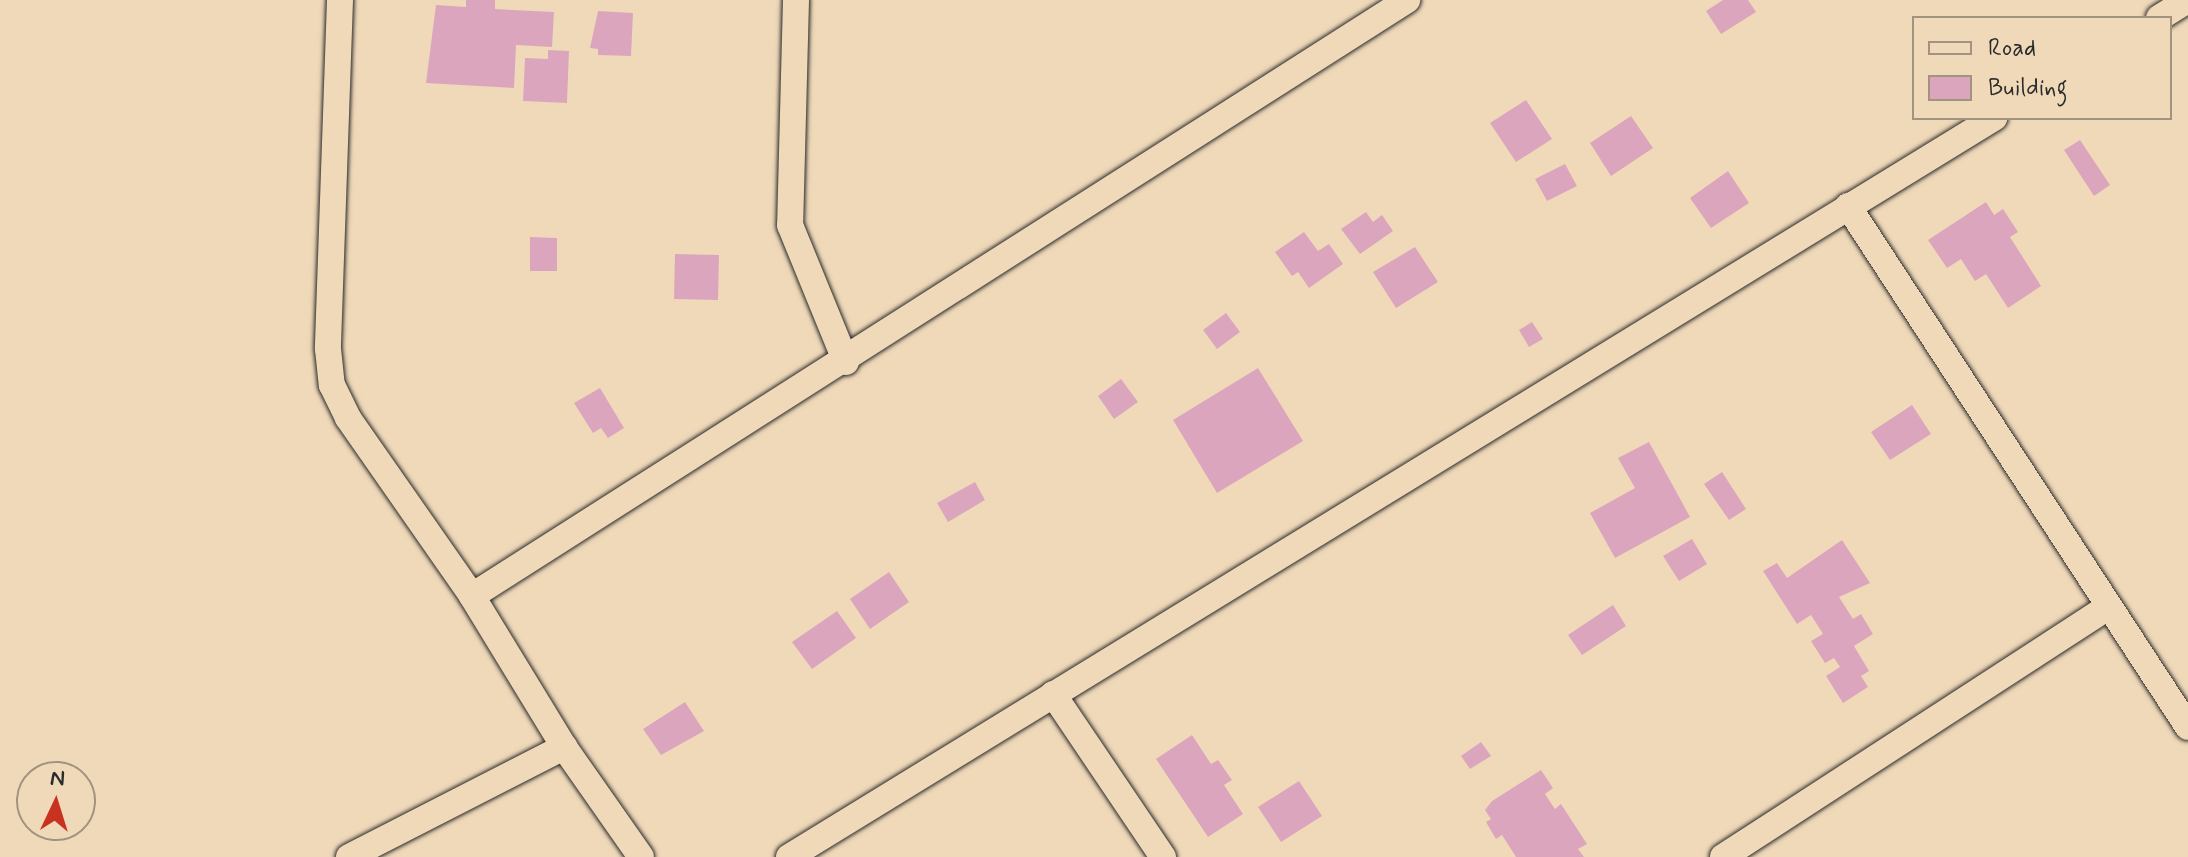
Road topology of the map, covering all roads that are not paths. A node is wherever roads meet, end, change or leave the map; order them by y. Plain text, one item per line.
1 (340, 0) edge
2 (796, 0) edge
3 (1407, 0) edge
4 (2188, 0) edge
5 (2162, 16) edge
6 (1991, 120) edge
7 (1848, 206) junction
8 (846, 362) junction
9 (472, 596) junction
10 (2108, 607) junction
11 (1053, 694) junction
12 (2188, 727) edge
13 (564, 747) junction
14 (349, 857) edge
15 (641, 857) edge
16 (789, 857) edge
17 (1163, 857) edge
18 (1723, 857) edge

1 - 9 street
2 - 8 street
3 - 8 street
4 - 5 street
6 - 7 street
7 - 10 street
7 - 11 street
8 - 9 street
9 - 13 street
10 - 12 street
10 - 18 street
11 - 16 street
11 - 17 street
13 - 14 street
13 - 15 street

